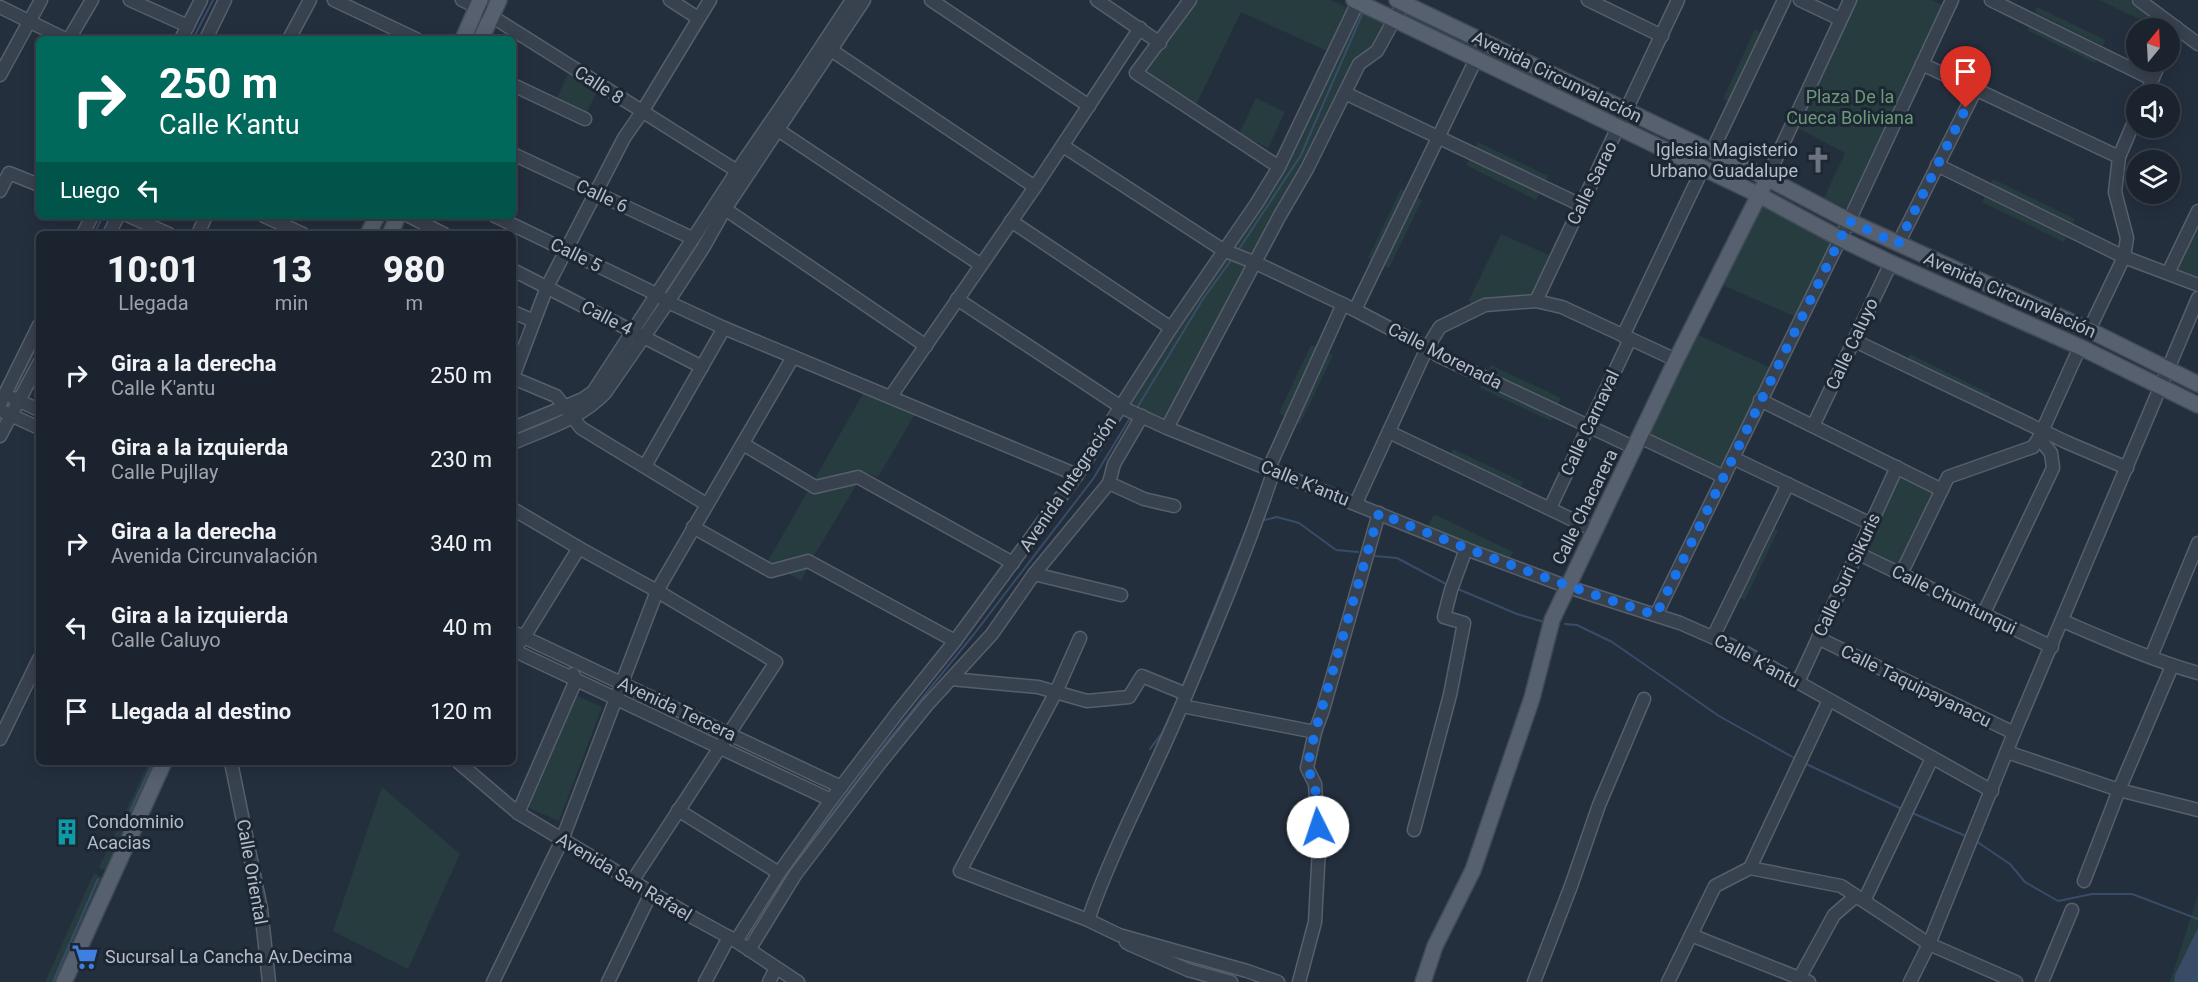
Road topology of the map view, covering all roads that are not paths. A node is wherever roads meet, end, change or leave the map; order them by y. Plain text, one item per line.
1 (41, 0) edge
2 (92, 0) edge
3 (130, 0) edge
4 (201, 0) edge
5 (225, 0) edge
6 (310, 0) edge
7 (334, 0) edge
8 (462, 0) edge
9 (499, 0) edge
10 (670, 0) edge
11 (710, 0) edge
12 (931, 0) edge
13 (1097, 0) edge
14 (1190, 0) edge
15 (1587, 0) edge
16 (1678, 0) edge
17 (1784, 0) edge
18 (1800, 0) edge
19 (1850, 0) edge
20 (1991, 0) edge
21 (2139, 0) edge
22 (1402, 1) edge
23 (1950, 1) edge
24 (858, 2) edge
25 (478, 4) edge
26 (1362, 4) edge
27 (0, 7) edge
28 (492, 17) junction
29 (698, 18) junction
30 (2164, 18) edge
31 (1840, 19) junction
32 (1395, 20) junction
33 (28, 22) junction
34 (188, 26) junction
35 (1140, 28) junction
36 (2180, 30) edge
37 (60, 36) edge
38 (69, 36) edge
39 (183, 36) edge
40 (207, 36) edge
41 (292, 36) edge
42 (410, 36) edge
43 (464, 36) edge
44 (482, 36) edge
45 (1662, 36) junction
46 (1160, 43) junction
47 (2198, 44) edge
48 (831, 50) junction
49 (1476, 60) junction
50 (1922, 64) junction
51 (2156, 72) edge
52 (0, 75) edge
53 (2152, 80) junction
54 (2150, 84) edge
55 (516, 85) edge
56 (1976, 89) junction
57 (1345, 93) junction
58 (1089, 106) junction
59 (1626, 110) junction
60 (642, 112) junction
61 (585, 119) dead end
62 (773, 126) junction
63 (1618, 128) junction
64 (1438, 138) junction
65 (2127, 138) edge
66 (1063, 146) junction
67 (1712, 151) junction
68 (516, 155) edge
69 (2119, 156) junction
70 (1937, 165) junction
71 (1279, 167) junction
72 (1703, 168) junction
73 (737, 171) junction
74 (1767, 178) junction
75 (36, 180) edge
76 (1035, 187) junction
77 (0, 190) edge
78 (595, 193) junction
79 (1759, 195) junction
80 (1581, 206) junction
81 (725, 209) junction
82 (2198, 211) edge
83 (136, 219) edge
84 (270, 219) edge
85 (415, 219) edge
86 (501, 219) edge
87 (1011, 221) junction
88 (1849, 221) junction
89 (162, 231) edge
90 (296, 231) edge
91 (438, 231) edge
92 (692, 238) junction
93 (1839, 238) junction
94 (1898, 244) junction
95 (566, 250) junction
96 (1223, 250) junction
97 (2124, 256) junction
98 (1256, 263) junction
99 (1891, 263) junction
100 (981, 266) junction
101 (516, 272) edge
102 (2168, 273) junction
103 (2198, 285) edge
104 (547, 287) junction
105 (656, 294) junction
106 (2198, 298) edge
107 (957, 299) junction
108 (1536, 301) junction
109 (668, 302) junction
110 (1343, 304) junction
111 (1355, 310) junction
112 (516, 313) edge
113 (534, 321) junction
114 (724, 328) junction
115 (1171, 328) junction
116 (36, 330) edge
117 (2089, 330) junction
118 (638, 334) junction
119 (1627, 337) junction
120 (1853, 340) junction
121 (926, 346) junction
122 (2080, 347) junction
123 (1427, 348) junction
124 (793, 357) junction
125 (1676, 360) junction
126 (702, 367) junction
127 (36, 369) edge
128 (2168, 369) junction
129 (516, 370) edge
130 (516, 379) edge
131 (2198, 384) edge
132 (2162, 387) junction
133 (2, 396) edge
134 (891, 396) junction
135 (19, 400) junction
136 (1760, 400) junction
137 (2198, 405) edge
138 (36, 408) edge
139 (5, 412) edge
140 (569, 412) junction
141 (1133, 412) junction
142 (1588, 426) junction
143 (1813, 426) junction
144 (36, 427) edge
145 (516, 427) edge
146 (1167, 428) junction
147 (1389, 432) junction
148 (2041, 434) junction
149 (0, 436) edge
150 (516, 441) edge
151 (1637, 443) junction
152 (743, 444) junction
153 (1733, 458) junction
154 (645, 466) junction
155 (1897, 467) junction
156 (2127, 468) junction
157 (1271, 469) junction
158 (1077, 475) junction
159 (1724, 477) junction
160 (1109, 483) junction
161 (1788, 484) junction
162 (1942, 490) junction
163 (1356, 503) junction
164 (706, 504) junction
165 (1174, 506) dead end
166 (1550, 508) junction
167 (516, 510) edge
168 (1379, 513) junction
169 (1871, 524) junction
170 (693, 527) junction
171 (1596, 531) junction
172 (2198, 543) edge
173 (579, 548) junction
174 (1466, 549) junction
175 (1857, 554) junction
176 (1013, 563) junction
177 (1034, 574) junction
178 (1901, 574) junction
179 (1568, 587) junction
180 (657, 591) junction
181 (1121, 595) dead end
182 (1656, 615) junction
183 (1983, 615) junction
184 (2063, 621) junction
185 (518, 634) edge
186 (1080, 638) dead end
187 (1713, 638) junction
188 (1818, 638) junction
189 (955, 641) junction
190 (2052, 646) junction
191 (516, 651) edge
192 (566, 657) junction
193 (2151, 657) junction
194 (36, 665) edge
195 (2172, 666) junction
196 (2198, 673) edge
197 (951, 679) junction
198 (576, 680) junction
199 (1798, 682) junction
200 (622, 683) junction
201 (1056, 692) junction
202 (615, 699) junction
203 (1644, 699) dead end
204 (1184, 700) junction
205 (1829, 700) junction
206 (1315, 732) junction
207 (728, 733) junction
208 (2014, 733) junction
209 (0, 739) edge
210 (719, 748) junction
211 (2007, 752) junction
212 (1932, 758) junction
213 (163, 765) edge
214 (232, 765) edge
215 (462, 765) edge
216 (841, 788) junction
217 (2119, 790) junction
218 (1992, 791) junction
219 (831, 800) junction
220 (678, 810) junction
221 (2198, 810) edge
222 (518, 813) junction
223 (1414, 830) dead end
224 (562, 840) junction
225 (1750, 868) junction
226 (779, 873) junction
227 (633, 880) junction
228 (2084, 881) dead end
229 (651, 893) junction
230 (1860, 898) junction
231 (2072, 910) dead end
232 (1088, 920) junction
233 (1119, 935) junction
234 (1691, 935) junction
235 (733, 939) junction
236 (1929, 944) junction
237 (749, 950) junction
238 (781, 975) edge
239 (1785, 977) edge
240 (1804, 980) edge
241 (64, 982) edge
242 (268, 982) edge
243 (494, 982) edge
244 (608, 982) edge
245 (705, 982) edge
246 (769, 982) edge
247 (798, 982) edge
248 (1231, 982) edge
249 (1278, 982) edge
250 (1299, 982) edge
251 (1423, 982) edge
252 (1534, 982) edge
253 (1668, 982) edge
254 (1910, 982) edge
255 (2016, 982) edge
256 (2043, 982) edge

1 - 33 street
2 - 38 street
3 - 34 street
4 - 34 street
5 - 40 street
6 - 41 street
7 - 42 street
8 - 25 street, Calle 8
9 - 28 main road
10 - 29 street
11 - 29 street
12 - 58 street
13 - 35 street
14 - 46 street
15 - 45 street
16 - 45 street, Calle Sarao
17 - 67 street
18 - 31 street
19 - 31 street
20 - 53 street
21 - 30 street
22 - 32 street
22 - 59 main road, Avenida Circunvalación
23 - 50 street
24 - 48 street
24 - 62 street
25 - 28 street, Calle 8
25 - 43 main road
26 - 32 main road, Avenida Circunvalación
26 - 71 street, Avenida Integración
27 - 33 street
28 - 44 main road
28 - 60 street, Calle 8
29 - 60 street
31 - 74 street
32 - 49 main road, Avenida Circunvalación
32 - 57 street
33 - 37 street
33 - 52 street
34 - 39 street
35 - 46 street
35 - 58 street
36 - 47 street
45 - 59 street, Calle Sarao
46 - 71 street
48 - 62 street
48 - 76 street
49 - 63 main road, Avenida Circunvalación
49 - 64 street
50 - 56 street
50 - 88 street
51 - 53 street
53 - 54 street
55 - 61 street
56 - 69 street
56 - 70 street
57 - 64 street
57 - 98 street
58 - 66 street
59 - 63 street, Calle Sarao
59 - 67 main road, Avenida Circunvalación
60 - 73 street, Calle 8
60 - 78 street
62 - 73 street
62 - 81 street
62 - 100 street
63 - 72 main road, Avenida Circunvalación
63 - 80 street, Calle Sarao
64 - 80 street
64 - 111 street
65 - 69 street
66 - 76 street
66 - 96 street, Calle Morenada
67 - 74 main road, Avenida Circunvalación
68 - 78 street, Calle 6
69 - 97 street
70 - 94 street
70 - 97 street
71 - 96 street, Avenida Integración
72 - 79 main road, Avenida Circunvalación
72 - 119 street, Calle Carnaval
73 - 92 street
74 - 79 main road, Calle Chacarera
74 - 88 main road, Avenida Circunvalación
75 - 77 street
76 - 87 street
78 - 92 street, Calle 6
78 - 95 street
79 - 93 main road, Avenida Circunvalación
79 - 125 main road, Calle Chacarera
80 - 108 street, Calle Sarao
81 - 109 street
81 - 121 street
82 - 102 street
83 - 89 street
84 - 90 street
85 - 91 street
86 - 95 street, Calle 5
87 - 100 street
87 - 115 street
88 - 93 street
88 - 94 main road, Avenida Circunvalación
92 - 105 street
93 - 99 main road, Avenida Circunvalación
93 - 136 street
94 - 117 main road, Avenida Circunvalación
95 - 104 street
95 - 105 street, Calle 5
96 - 98 street, Calle Morenada
96 - 115 street, Avenida Integración
97 - 102 street
97 - 117 street
98 - 110 street, Calle Morenada
98 - 146 street
99 - 120 street, Calle Caluyo
99 - 122 main road, Avenida Circunvalación
100 - 107 street
101 - 104 street, Calle 4
102 - 103 street
104 - 113 street
104 - 118 street, Calle 4
105 - 109 street, Calle 5
105 - 118 street
106 - 128 street
107 - 121 street
107 - 141 street, Calle K'antu
108 - 119 street
108 - 123 street
109 - 114 street, Calle 5
109 - 118 street
110 - 111 street, Calle Morenada
110 - 157 street
111 - 123 street, Calle Morenada
112 - 113 street
113 - 129 street
114 - 124 street, Calle 5
114 - 126 street
115 - 141 street, Avenida Integración
116 - 133 street
117 - 128 main road, Avenida Circunvalación
118 - 126 street, Calle 4
118 - 140 street
119 - 125 street
119 - 142 street, Calle Carnaval
120 - 143 street, Calle Caluyo
120 - 148 street
121 - 134 street
122 - 132 main road, Avenida Circunvalación
122 - 148 street
123 - 142 street, Calle Morenada
123 - 147 street
124 - 134 street, Calle 5
124 - 152 street
125 - 151 main road, Calle Chacarera
126 - 154 street
127 - 135 street
128 - 131 main road, Avenida Circunvalación
128 - 132 street
130 - 140 street
132 - 137 main road, Avenida Circunvalación
132 - 156 street
133 - 135 street
134 - 158 street, Calle 5
135 - 138 street
135 - 139 street
136 - 143 street
136 - 153 street
139 - 144 street
139 - 149 street
140 - 145 street
140 - 150 street
140 - 154 street
141 - 146 street, Calle K'antu
141 - 158 street, Avenida Integración
141 - 160 street, Avenida Integración
142 - 151 street, Calle Morenada
142 - 166 street, Calle Carnaval
143 - 155 street
146 - 157 street, Calle K'antu
147 - 163 street
147 - 166 street
148 - 156 street
148 - 162 street
148 - 183 street
151 - 159 street, Calle Morenada
151 - 171 main road, Calle Chacarera
152 - 164 street
152 - 176 street
153 - 159 street
153 - 161 street
154 - 164 street
155 - 162 street
155 - 169 street, Calle Suri Sikuris
156 - 184 street
157 - 163 street, Calle K'antu
157 - 204 street
158 - 176 street, Avenida Integración
159 - 182 street
160 - 165 street
160 - 177 street, Avenida Integración
161 - 169 street
161 - 187 street
162 - 178 street
163 - 168 street, Calle K'antu
164 - 170 street
166 - 171 street
167 - 173 street
168 - 174 street, Calle K'antu
168 - 206 street
169 - 175 street, Calle Suri Sikuris
170 - 180 street
170 - 189 street
171 - 179 main road, Calle Chacarera
172 - 193 street
173 - 180 street
173 - 185 street
174 - 179 street, Calle K'antu
174 - 223 street
175 - 178 street, Calle Chuntunqui
175 - 188 street, Calle Suri Sikuris
176 - 189 street, Avenida Integración
177 - 181 street
177 - 197 street, Avenida Integración
178 - 183 street, Calle Chuntunqui
179 - 182 street, Calle K'antu
179 - 251 main road, Calle Chacarera
180 - 200 street
180 - 207 street
182 - 187 street, Calle K'antu
183 - 190 street, Calle Chuntunqui
184 - 190 street
184 - 193 street
185 - 192 street, Avenida Tercera
186 - 201 street
187 - 199 street, Calle K'antu
188 - 199 street, Calle Suri Sikuris
188 - 208 street, Calle Taquipayanacu
189 - 216 street, Avenida Integración
190 - 208 street
191 - 198 street, Avenida Tercera
192 - 198 street
192 - 200 street, Avenida Tercera
193 - 195 street
194 - 209 street
195 - 196 street
195 - 217 street
197 - 201 street
197 - 237 street, Avenida Integración
198 - 202 street, Avenida Tercera
198 - 222 street
199 - 205 street, Calle K'antu
200 - 202 street
200 - 207 street, Avenida Tercera
201 - 204 street
201 - 232 street
202 - 210 street, Avenida Tercera
202 - 224 street
203 - 252 street
204 - 206 street
204 - 232 street
205 - 212 street, Calle K'antu
205 - 225 street
206 - 250 street
207 - 210 street
207 - 216 street, Avenida Tercera
208 - 211 street
210 - 219 street, Avenida Tercera
210 - 220 street
211 - 217 street
211 - 218 street
212 - 218 street, Calle K'antu
212 - 230 street
213 - 241 main road
214 - 242 street, Calle Oriental
215 - 222 street, Avenida San Rafael
216 - 219 street, Avenida Integración
217 - 221 street
217 - 228 street
218 - 236 street
219 - 226 street, Avenida Integración
220 - 226 street
220 - 227 street
222 - 224 street, Avenida San Rafael
224 - 227 street, Avenida San Rafael
224 - 243 street
225 - 230 street
225 - 234 street
226 - 235 street, Avenida Integración
227 - 229 street, Avenida San Rafael
229 - 235 street, Avenida San Rafael
229 - 244 street
230 - 236 street
230 - 240 street
231 - 256 street
232 - 233 street
233 - 248 street
233 - 249 street
234 - 239 street
234 - 253 street
235 - 237 street, Avenida San Rafael
235 - 245 street, Avenida Integración
236 - 254 street
236 - 255 street
237 - 238 street, Avenida San Rafael
238 - 246 street
238 - 247 street, Avenida San Rafael
239 - 240 street

